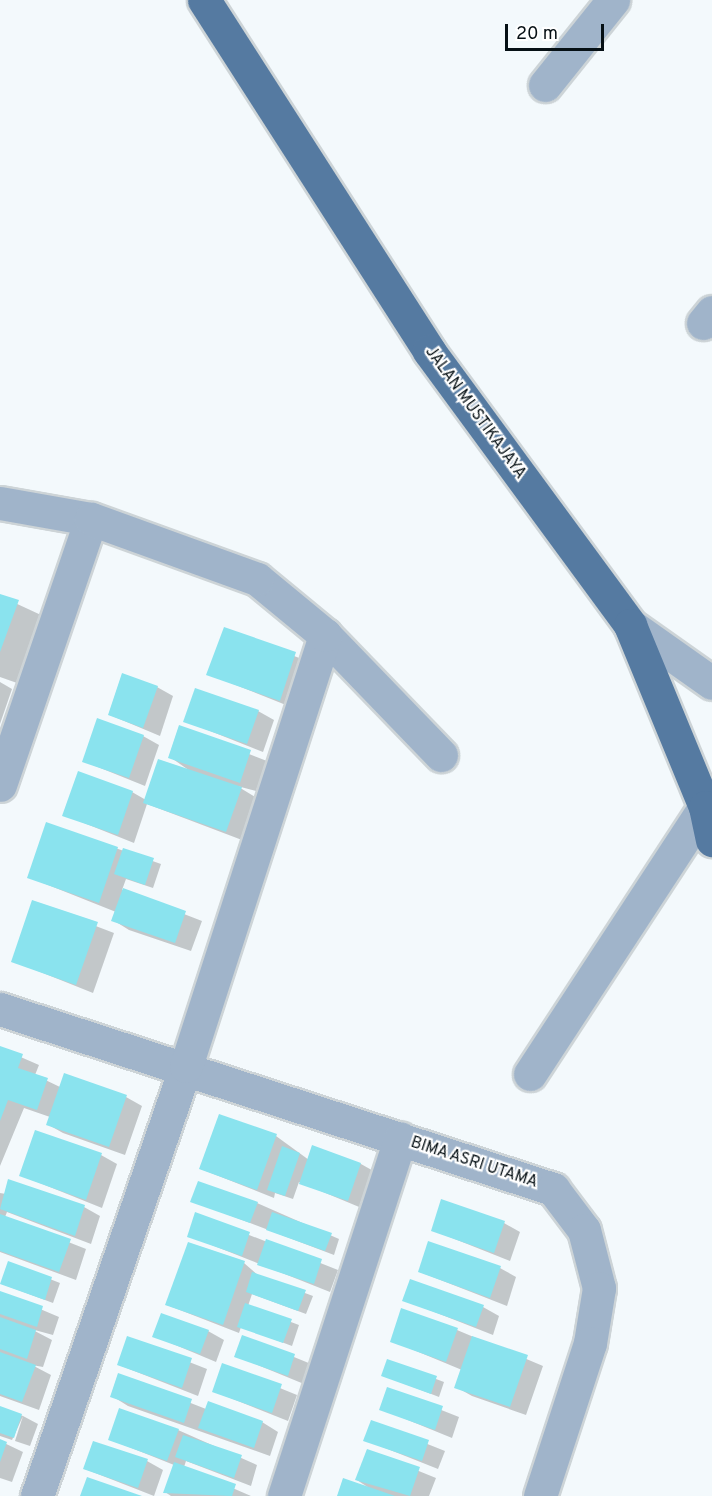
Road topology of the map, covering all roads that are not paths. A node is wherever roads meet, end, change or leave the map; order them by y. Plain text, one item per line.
1 (204, 0) edge
2 (613, 0) edge
3 (545, 85) dead end
4 (0, 503) edge
5 (91, 519) junction
6 (630, 625) junction
7 (325, 635) junction
8 (712, 683) edge
9 (441, 755) dead end
10 (0, 785) edge
11 (705, 807) junction
12 (712, 840) edge
13 (0, 1009) edge
14 (186, 1066) junction
15 (530, 1074) dead end
16 (400, 1138) junction
17 (38, 1496) edge
18 (284, 1496) edge
19 (540, 1496) edge

1 - 6 main road, JALAN MUSTIKAJAYA
2 - 3 street
4 - 5 street
5 - 7 street
5 - 10 street
6 - 8 street
6 - 11 main road, JALAN MUSTIKAJAYA
7 - 9 street
7 - 14 street
11 - 12 main road, JALAN MUSTIKAJAYA
11 - 15 street
13 - 14 street, BIMA ASRI UTAMA
14 - 16 street, BIMA ASRI UTAMA
14 - 17 street
16 - 18 street
16 - 19 street, BIMA ASRI UTAMA

